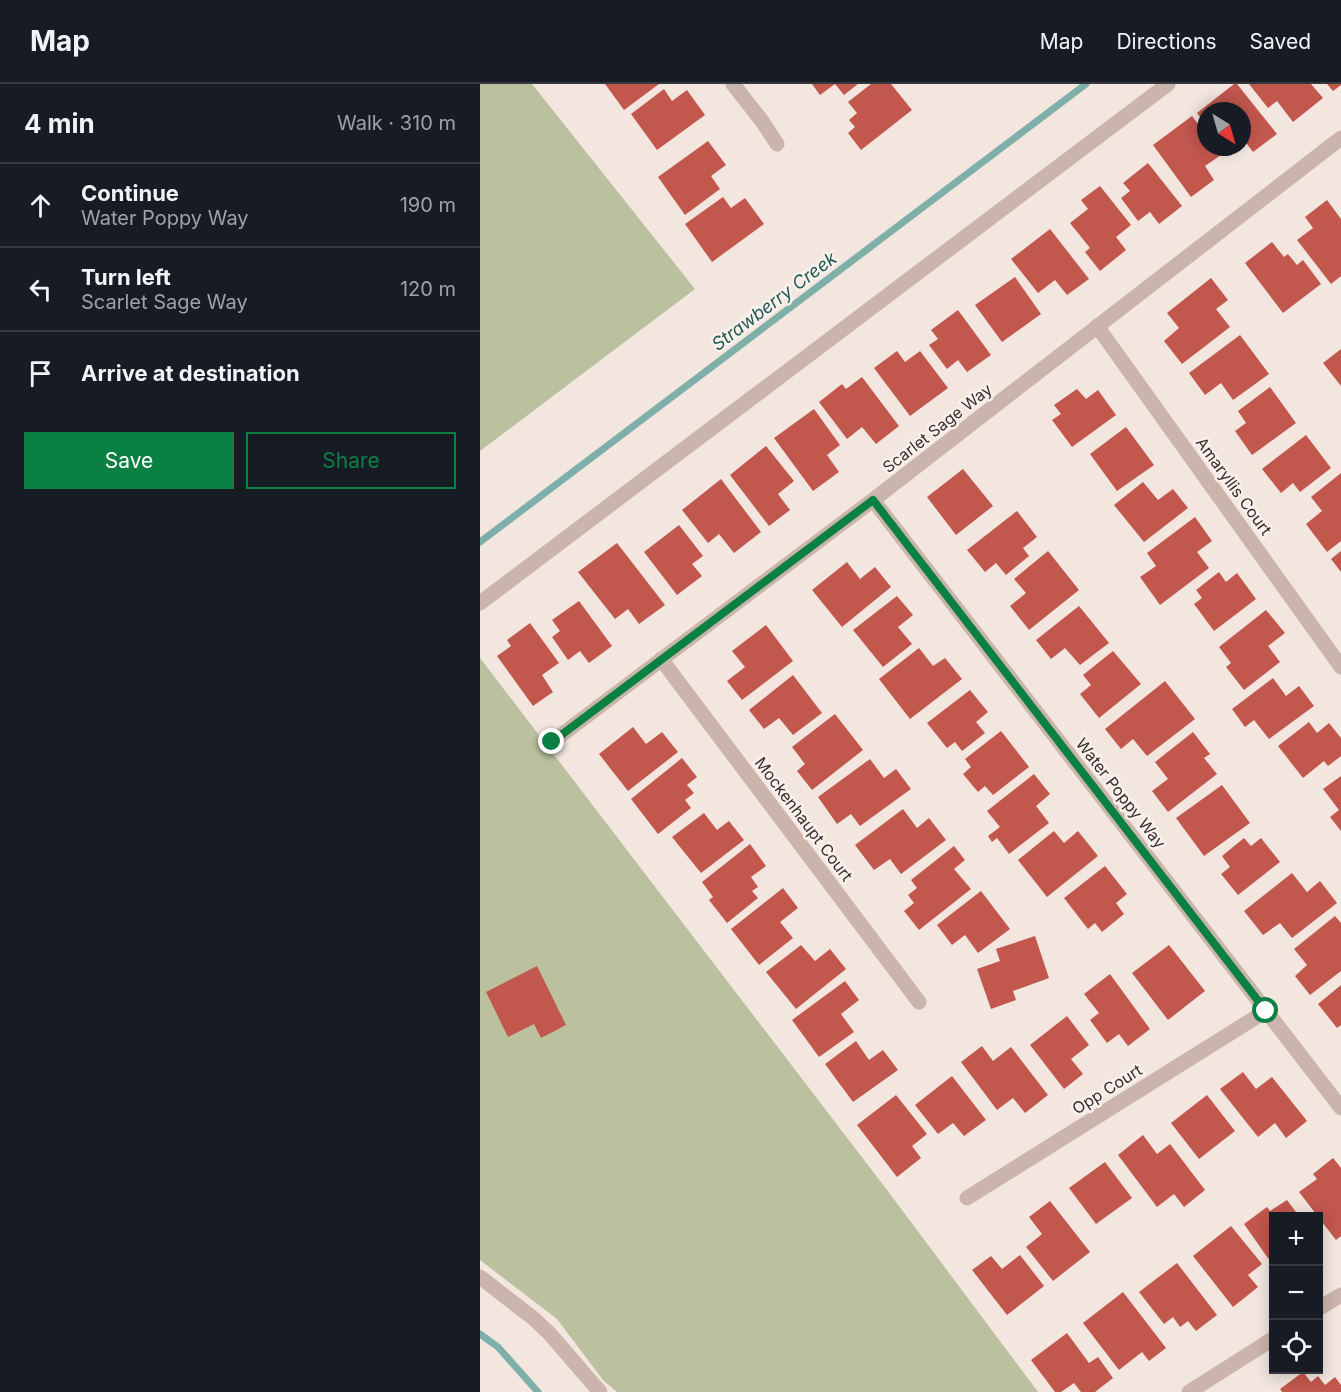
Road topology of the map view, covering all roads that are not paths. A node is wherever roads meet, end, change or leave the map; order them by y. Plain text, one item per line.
1 (733, 84) edge
2 (1168, 84) edge
3 (1341, 138) edge
4 (777, 144) dead end
5 (1097, 326) junction
6 (873, 500) junction
7 (480, 603) edge
8 (661, 659) junction
9 (1341, 668) edge
10 (552, 742) dead end
11 (919, 1002) dead end
12 (1266, 1011) junction
13 (1341, 1108) edge
14 (967, 1198) dead end
15 (480, 1277) edge
16 (1341, 1295) edge
17 (1323, 1306) edge
18 (1269, 1341) edge
19 (600, 1392) edge
20 (1189, 1392) edge

1 - 4 street
2 - 7 street
3 - 5 street, Scarlet Sage Way
5 - 6 street, Scarlet Sage Way
5 - 9 street, Amaryllis Court
6 - 8 street, Scarlet Sage Way
6 - 12 street, Water Poppy Way
8 - 10 street, Scarlet Sage Way
8 - 11 street, Mockenhaupt Court
12 - 13 street, Water Poppy Way
12 - 14 street, Opp Court
15 - 19 street
16 - 17 street
18 - 20 street

